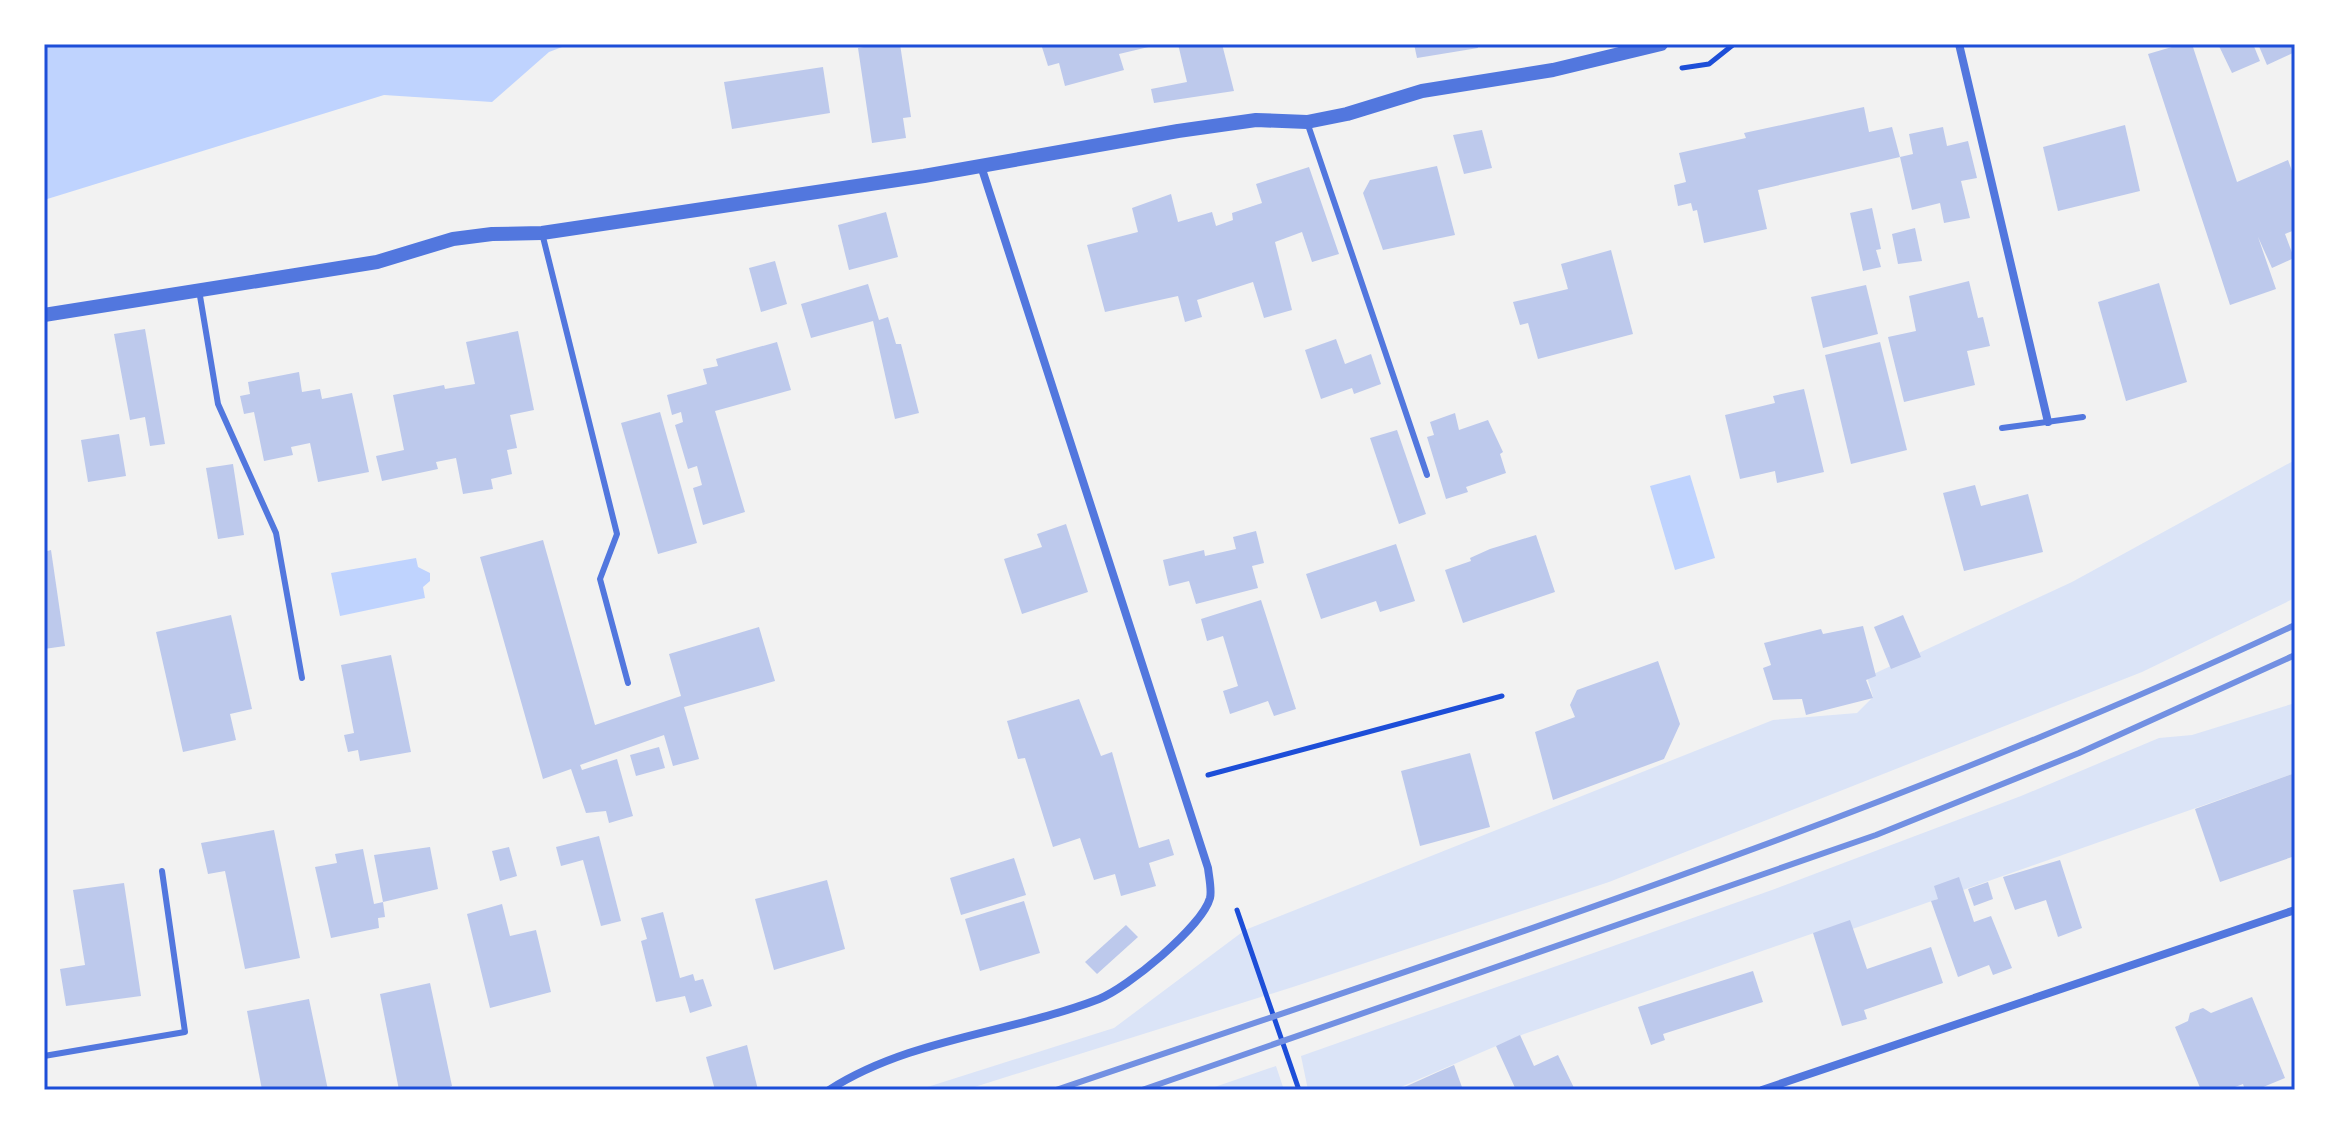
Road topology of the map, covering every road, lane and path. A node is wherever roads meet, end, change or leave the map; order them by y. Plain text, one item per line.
1 (1661, 44) edge
2 (1959, 44) edge
3 (1307, 122) junction
4 (981, 166) junction
5 (542, 233) junction
6 (199, 289) junction
7 (44, 315) edge
8 (2083, 417) dead end
9 (2048, 422) junction
10 (2002, 428) dead end
11 (1427, 475) dead end
12 (302, 678) dead end
13 (628, 683) dead end
14 (1502, 696) dead end
15 (1180, 782) junction
16 (162, 871) dead end
17 (1211, 897) junction
18 (2295, 910) edge
19 (44, 1056) edge
20 (829, 1090) edge
21 (1299, 1090) edge
22 (1762, 1090) edge

1 - 3 street
2 - 9 street
3 - 4 street
3 - 11 lane
4 - 5 street
4 - 15 street
5 - 6 street
5 - 13 lane
6 - 7 street
6 - 12 lane
8 - 9 lane
9 - 10 lane
14 - 15 path
15 - 17 street
16 - 19 lane
17 - 20 street
17 - 21 path
18 - 22 street

